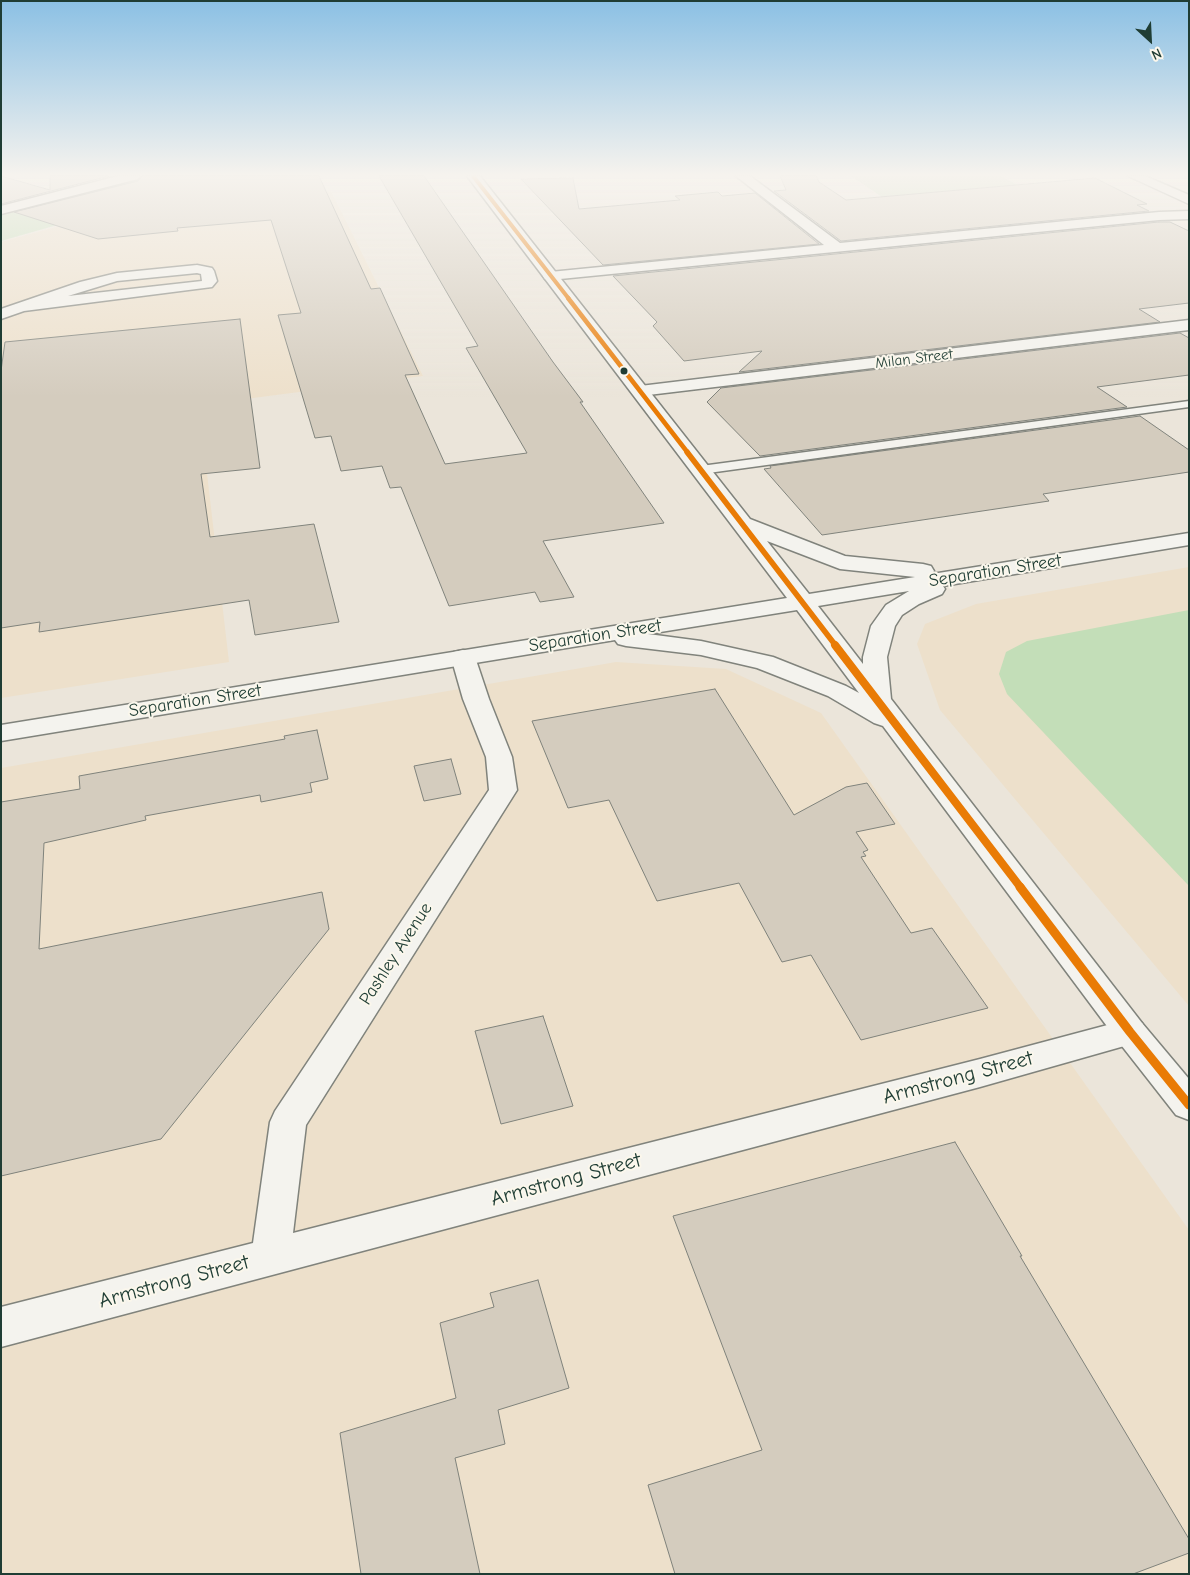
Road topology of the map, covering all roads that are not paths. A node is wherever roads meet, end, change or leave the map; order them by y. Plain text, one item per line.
1 (530, 250) edge
2 (822, 250) edge
3 (550, 276) junction
4 (21, 307) junction
5 (1, 314) edge
6 (1189, 325) edge
7 (640, 391) junction
8 (1189, 404) edge
9 (702, 470) junction
10 (743, 523) junction
11 (1189, 539) edge
12 (977, 574) junction
13 (802, 602) junction
14 (595, 636) junction
15 (463, 657) junction
16 (878, 701) junction
17 (897, 727) junction
18 (1, 733) edge
19 (1130, 1032) junction
20 (1189, 1105) edge
21 (271, 1257) junction
22 (1, 1327) edge

1 - 3 street
2 - 3 street
3 - 7 street
4 - 4 street
4 - 5 street
6 - 7 street, Milan Street
7 - 9 street
8 - 9 lane
9 - 10 street
10 - 12 street
10 - 13 street
11 - 12 street, Separation Street
12 - 13 street, Separation Street
12 - 16 street
13 - 14 street, Separation Street
13 - 16 street
14 - 15 street, Separation Street
14 - 17 street
15 - 18 street, Separation Street
15 - 21 street, Pashley Avenue
16 - 17 street
17 - 19 street
19 - 20 street
19 - 21 street, Armstrong Street
21 - 22 street, Armstrong Street

